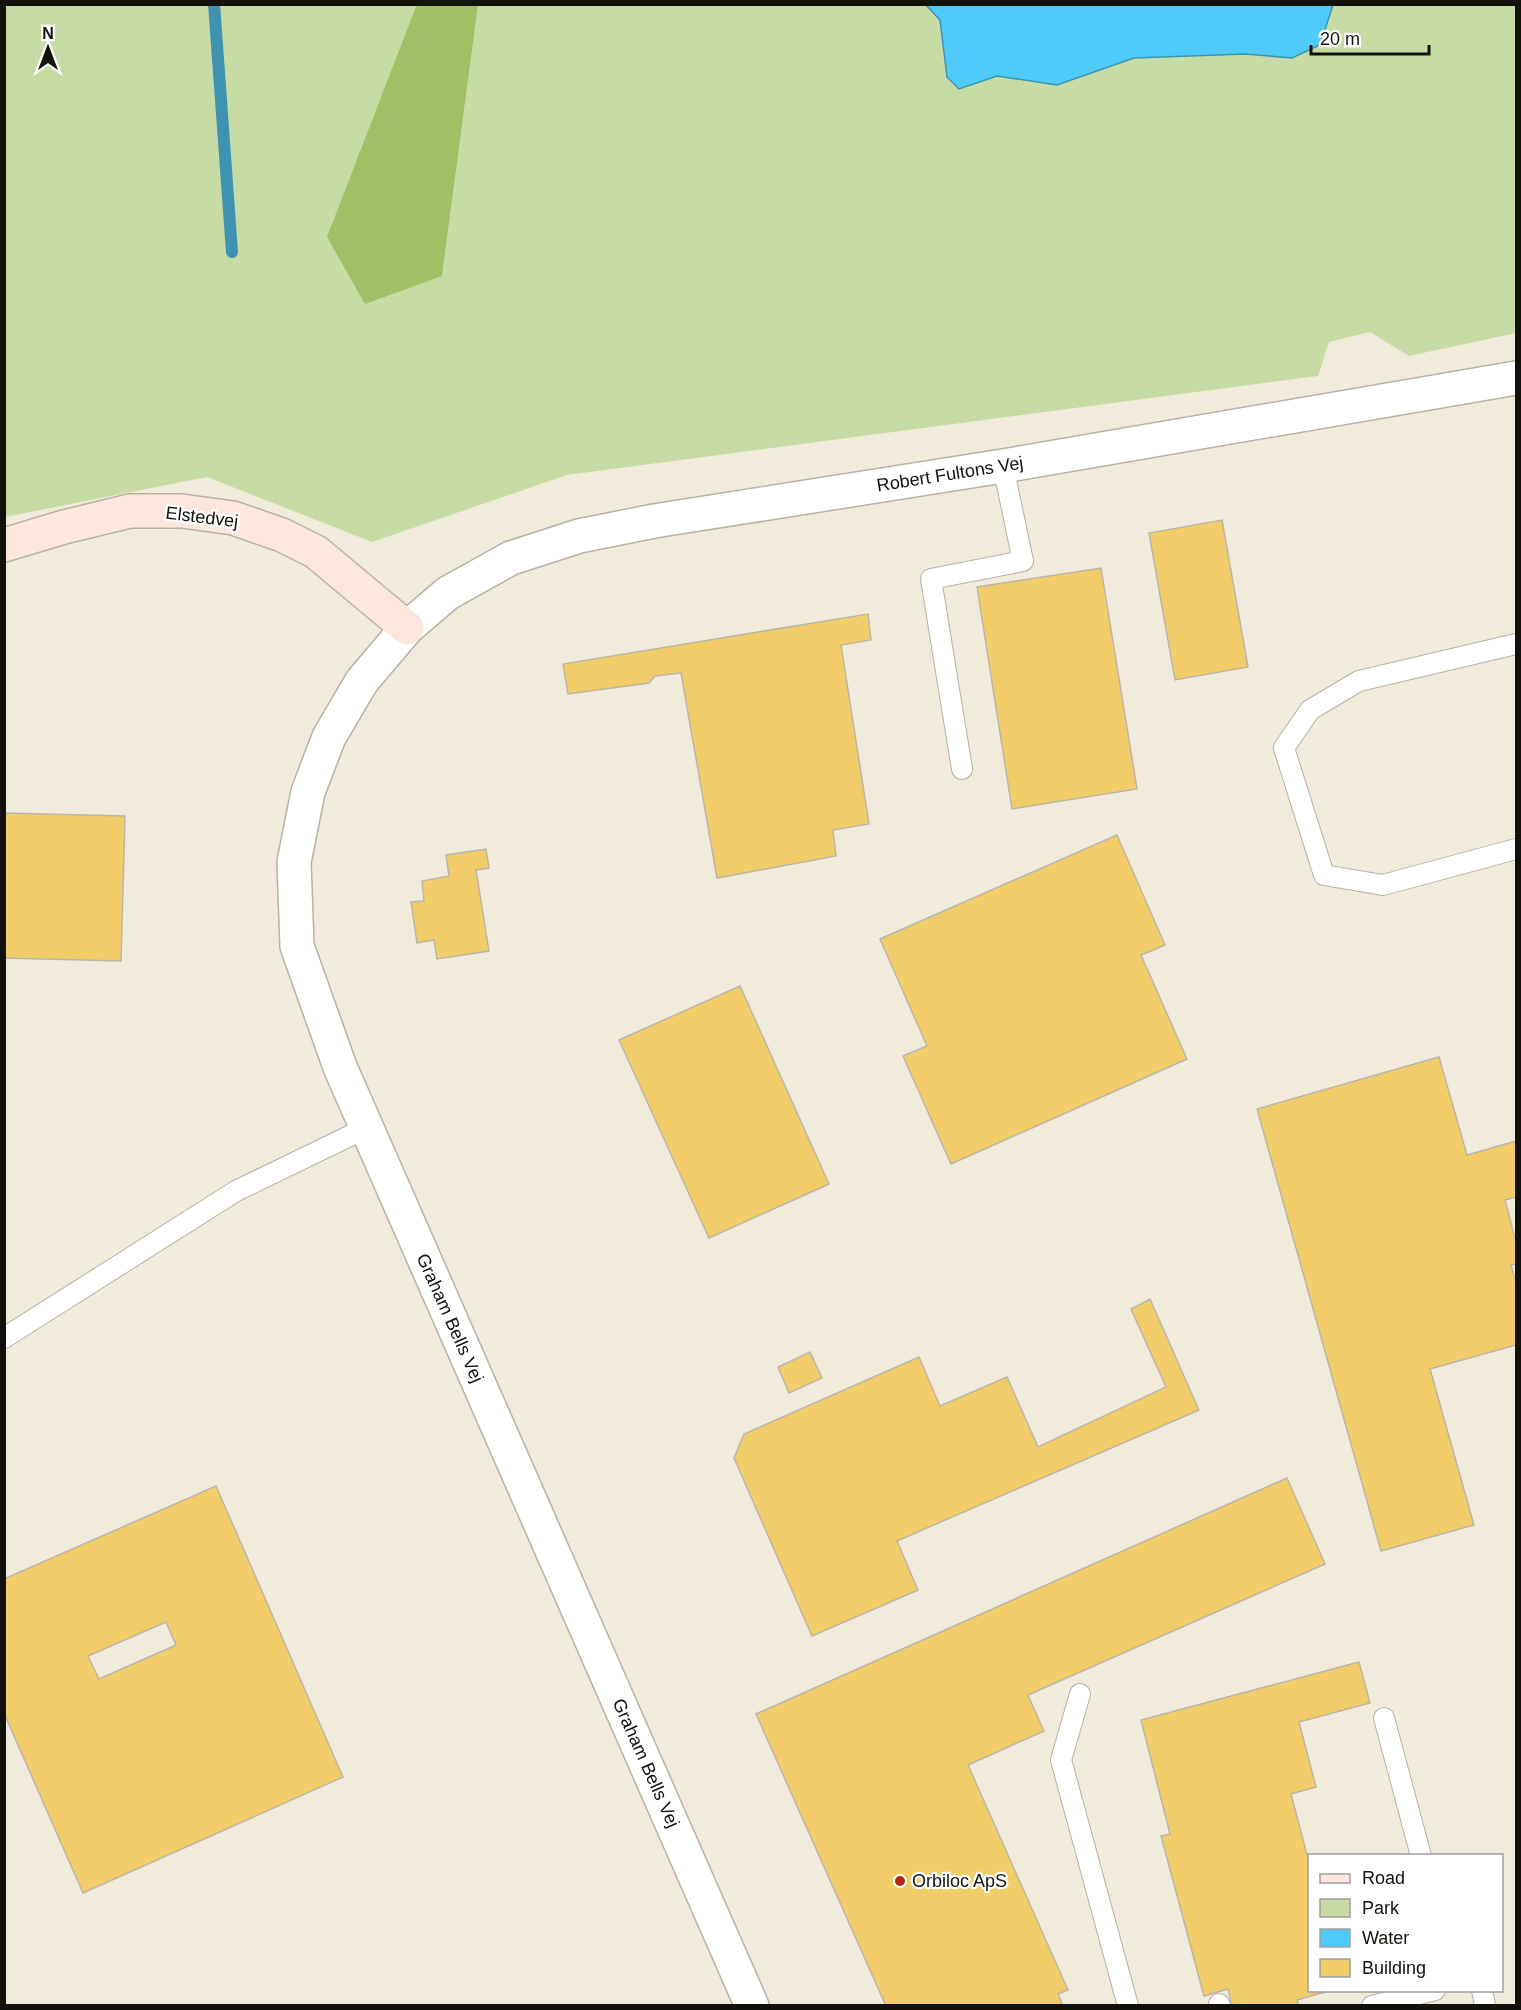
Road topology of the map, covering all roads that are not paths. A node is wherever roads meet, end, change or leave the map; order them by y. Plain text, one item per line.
1 (1516, 378) edge
2 (1002, 466) junction
3 (4, 545) edge
4 (407, 628) junction
5 (1516, 644) edge
6 (962, 769) dead end
7 (1516, 849) edge
8 (366, 1128) junction
9 (4, 1338) edge
10 (1080, 1694) dead end
11 (1384, 1718) dead end
12 (1420, 1854) edge
13 (1427, 1992) edge
14 (753, 2006) edge
15 (1128, 2006) edge
16 (1372, 2006) edge

1 - 2 street, Robert Fultons Vej
2 - 4 street, Robert Fultons Vej
2 - 6 lane
3 - 4 street, Elstedvej
4 - 8 street, Graham Bells Vej
5 - 7 lane
8 - 9 lane
8 - 14 street, Graham Bells Vej
10 - 15 lane
11 - 12 lane
13 - 16 lane

